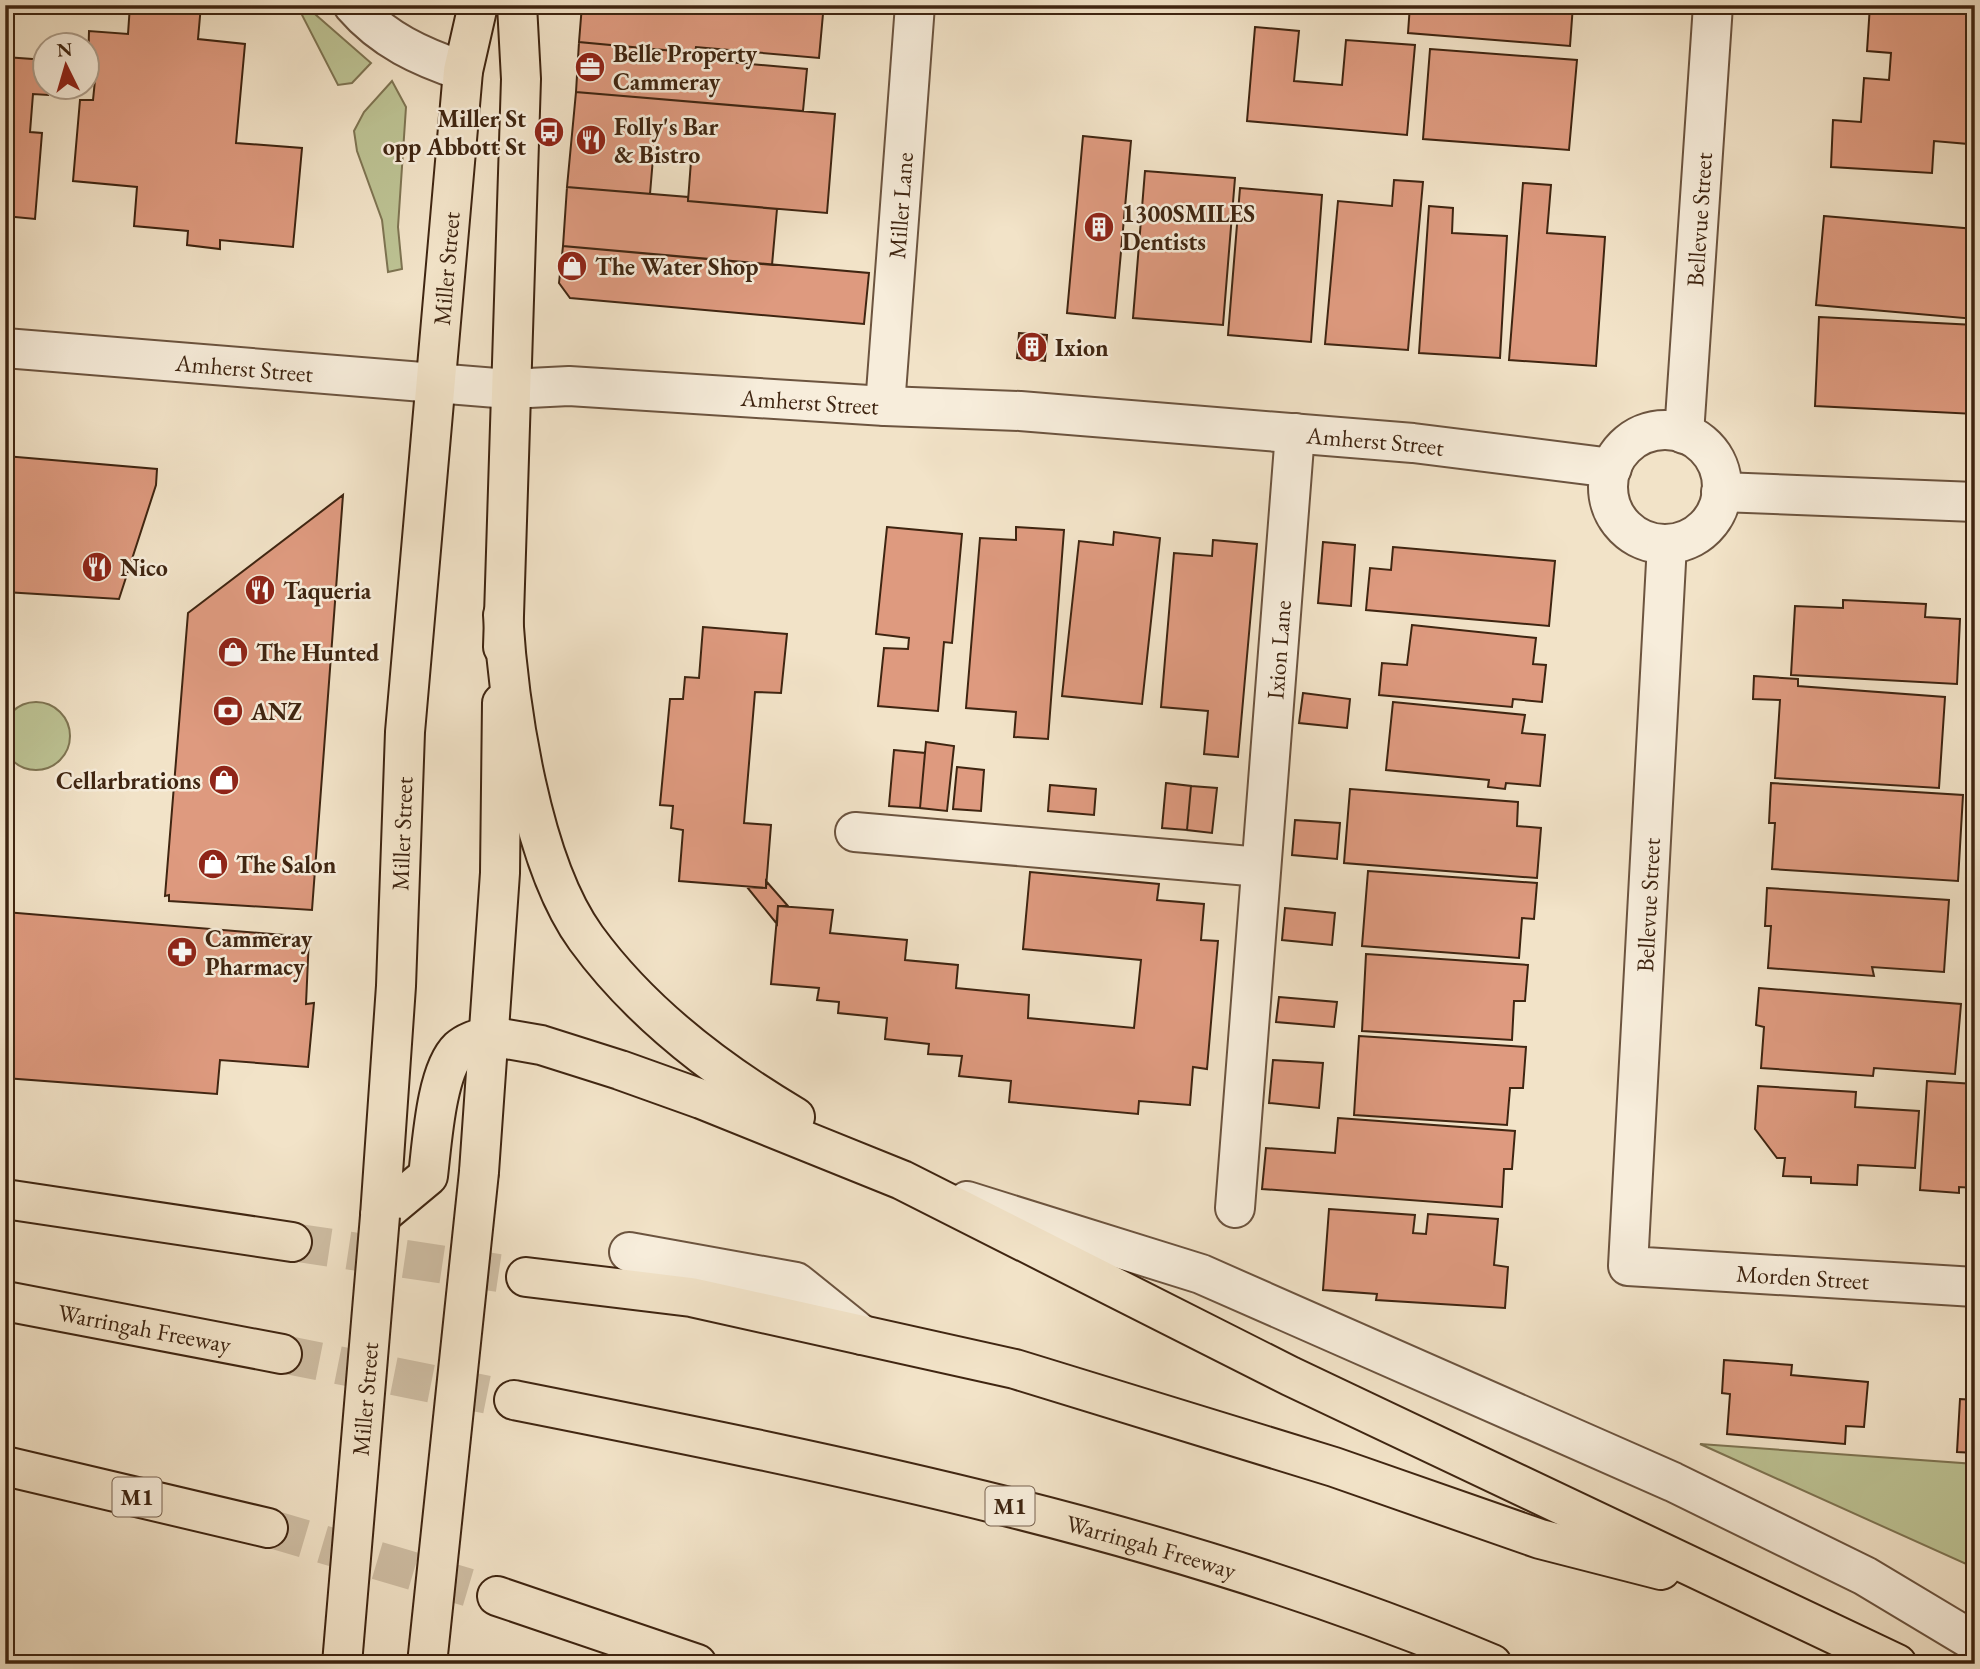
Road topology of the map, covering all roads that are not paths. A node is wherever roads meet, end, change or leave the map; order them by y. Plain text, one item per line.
1 (353, 5) edge
2 (478, 5) edge
3 (517, 5) edge
4 (915, 5) edge
5 (1713, 5) edge
6 (463, 71) junction
7 (5, 348) edge
8 (437, 383) junction
9 (509, 389) junction
10 (885, 406) junction
11 (1296, 433) junction
12 (1684, 434) junction
13 (1612, 468) junction
14 (1721, 492) junction
15 (1975, 502) edge
16 (1667, 544) junction
17 (503, 615) junction
18 (855, 832) dead end
19 (1261, 867) junction
20 (489, 1036) junction
21 (902, 1180) junction
22 (5, 1199) edge
23 (1235, 1208) dead end
24 (380, 1216) junction
25 (292, 1242) tunnel mouth
26 (629, 1252) dead end
27 (1628, 1266) joint
28 (526, 1277) tunnel mouth
29 (1975, 1287) edge
30 (5, 1301) edge
31 (862, 1335) junction
32 (282, 1354) tunnel mouth
33 (514, 1401) tunnel mouth
34 (5, 1466) edge
35 (268, 1528) tunnel mouth
36 (1751, 1593) junction
37 (497, 1596) tunnel mouth
38 (1975, 1642) edge
39 (342, 1664) edge
40 (427, 1664) edge
41 (697, 1664) edge
42 (1492, 1664) edge
43 (1896, 1664) edge

1 - 6 street
2 - 6 main road, Miller Street
3 - 9 main road
4 - 10 street, Miller Lane
5 - 12 street, Bellevue Street
6 - 8 main road, Miller Street
7 - 8 street, Amherst Street
8 - 9 street, Amherst Street
8 - 24 main road, Miller Street
9 - 10 street, Amherst Street
9 - 17 main road
10 - 11 street, Amherst Street
11 - 13 street, Amherst Street
11 - 19 street, Ixion Lane
12 - 13 street
12 - 14 street
13 - 16 street
14 - 15 street
14 - 16 street
16 - 27 street, Bellevue Street
17 - 20 main road
17 - 21 main road
18 - 19 street
19 - 23 street, Ixion Lane
20 - 21 main road
20 - 24 main road
20 - 40 main road, bridge
21 - 36 main road
21 - 38 street
22 - 25 main road
24 - 39 main road, Miller Street, bridge
26 - 31 street
27 - 29 street, Morden Street
28 - 31 main road
30 - 32 main road, Warringah Freeway
31 - 36 main road
33 - 42 main road, Warringah Freeway / M1
34 - 35 main road, M1
36 - 43 main road
37 - 41 main road

